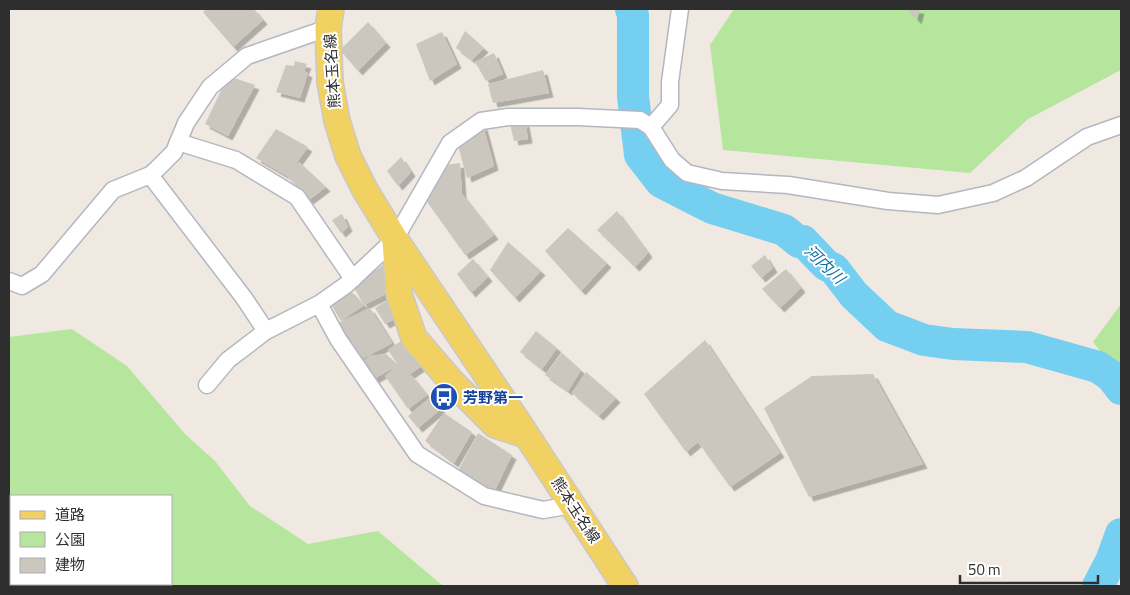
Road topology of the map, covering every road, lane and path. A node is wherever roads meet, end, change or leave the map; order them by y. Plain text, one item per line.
1 (680, 9) edge
2 (330, 18) edge
3 (1121, 125) edge
4 (651, 127) junction
5 (178, 142) junction
6 (150, 175) junction
7 (395, 239) junction
8 (353, 279) junction
9 (9, 281) edge
10 (319, 304) junction
11 (266, 331) junction
12 (207, 384) dead end
13 (526, 435) junction
14 (572, 505) junction
15 (625, 586) edge

1 - 4 street
2 - 5 street
2 - 7 main road, 熊本玉名線
3 - 4 street
4 - 7 street
5 - 6 street
5 - 8 street
6 - 9 street
6 - 11 street
7 - 8 street
7 - 13 main road, 熊本玉名線
7 - 13 main road, 熊本玉名線
8 - 10 street
10 - 11 street
10 - 14 street
11 - 12 street
13 - 14 main road, 熊本玉名線
14 - 15 main road, 熊本玉名線

